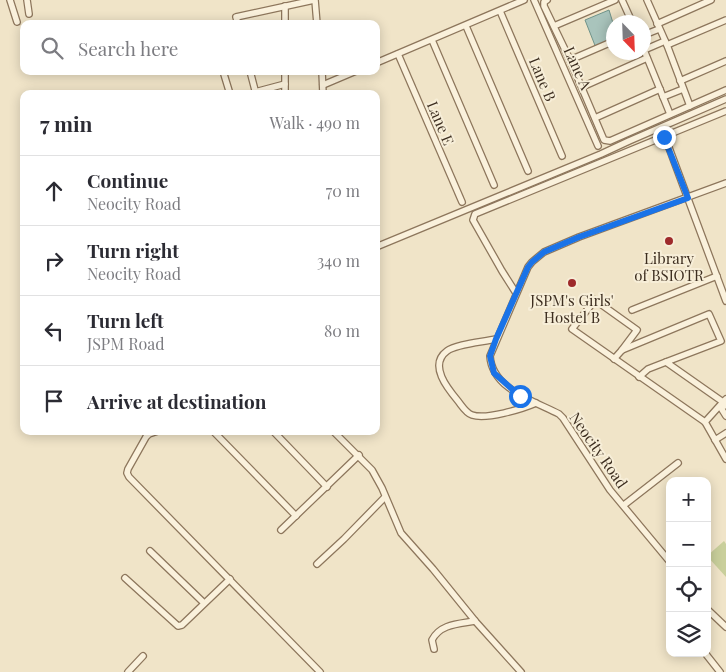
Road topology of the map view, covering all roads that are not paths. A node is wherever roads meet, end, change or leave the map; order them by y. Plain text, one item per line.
1 (10, 0) edge
2 (27, 0) edge
3 (314, 0) edge
4 (524, 0) edge
5 (534, 0) edge
6 (547, 0) edge
7 (615, 0) edge
8 (622, 0) edge
9 (647, 0) edge
10 (711, 0) edge
11 (285, 6) junction
12 (500, 11) junction
13 (29, 14) dead end
14 (629, 15) edge
15 (237, 20) edge
16 (285, 20) edge
17 (317, 20) edge
18 (726, 20) edge
19 (17, 22) dead end
20 (466, 26) junction
21 (554, 26) junction
22 (658, 26) junction
23 (651, 30) edge
24 (432, 40) junction
25 (666, 43) junction
26 (606, 44) edge
27 (651, 48) edge
28 (398, 54) junction
29 (570, 60) junction
30 (643, 60) edge
31 (648, 60) edge
32 (380, 61) edge
33 (726, 61) edge
34 (224, 75) edge
35 (251, 75) edge
36 (285, 75) edge
37 (322, 75) edge
38 (347, 75) edge
39 (680, 81) junction
40 (285, 84) junction
41 (323, 85) junction
42 (582, 87) junction
43 (660, 89) junction
44 (683, 89) junction
45 (229, 90) edge
46 (254, 90) edge
47 (265, 90) edge
48 (285, 90) edge
49 (323, 90) edge
50 (726, 90) edge
51 (663, 97) junction
52 (726, 100) edge
53 (690, 106) junction
54 (681, 109) junction
55 (726, 111) edge
56 (670, 114) junction
57 (595, 118) junction
58 (684, 118) junction
59 (664, 137) junction
60 (598, 146) dead end
61 (562, 156) dead end
62 (528, 171) dead end
63 (726, 183) edge
64 (494, 184) dead end
65 (688, 198) junction
66 (462, 202) dead end
67 (380, 245) edge
68 (717, 276) junction
69 (516, 293) junction
70 (726, 298) edge
71 (632, 310) dead end
72 (496, 339) junction
73 (622, 350) junction
74 (614, 359) junction
75 (666, 362) junction
76 (639, 377) junction
77 (536, 403) junction
78 (723, 404) edge
79 (726, 416) edge
80 (705, 422) junction
81 (726, 433) edge
82 (149, 435) edge
83 (217, 435) edge
84 (277, 435) edge
85 (337, 435) edge
86 (715, 440) junction
87 (359, 455) junction
88 (726, 459) edge
89 (678, 463) dead end
90 (327, 487) junction
91 (385, 497) junction
92 (624, 505) junction
93 (296, 516) junction
94 (281, 530) dead end
95 (150, 551) dead end
96 (666, 557) edge
97 (317, 564) dead end
98 (124, 578) dead end
99 (230, 579) junction
100 (204, 603) junction
101 (710, 612) edge
102 (475, 621) junction
103 (726, 627) edge
104 (434, 650) dead end
105 (143, 656) dead end
106 (708, 657) edge
107 (128, 672) edge
108 (320, 672) edge
109 (521, 672) edge
110 (720, 672) edge

1 - 19 street
2 - 13 street
3 - 11 street
3 - 17 street
4 - 12 street
5 - 60 street, Lane A
6 - 21 street
7 - 21 street
8 - 14 street
9 - 22 street
10 - 22 street
11 - 15 street
11 - 16 street
12 - 20 street
12 - 61 street, Lane B
18 - 25 street
20 - 24 street
20 - 62 street
21 - 29 street
22 - 23 street
22 - 25 street
24 - 28 street
24 - 64 street
25 - 27 street
25 - 39 street
26 - 29 street
28 - 32 street
28 - 66 street, Lane E
29 - 42 street
30 - 42 street
31 - 43 street
33 - 39 street
34 - 45 street
35 - 46 street
36 - 40 street
37 - 41 street
38 - 41 street
39 - 44 street
40 - 47 street
40 - 48 street
41 - 49 street
42 - 57 street
43 - 51 street
43 - 57 street
44 - 51 street
44 - 53 street
50 - 53 street
51 - 56 street
52 - 58 street
53 - 54 street
54 - 56 street
54 - 58 street
55 - 59 street
56 - 57 street
58 - 67 street
59 - 65 street
59 - 69 street
63 - 65 street, Neocity Road
65 - 68 street
65 - 69 street, Neocity Road
68 - 70 street
68 - 71 street
69 - 72 street, Neocity Road
72 - 77 street, Neocity Road
72 - 77 street
73 - 74 street
73 - 74 street
73 - 75 street
74 - 76 street
75 - 76 street
75 - 78 street
76 - 80 street
77 - 92 street, Neocity Road
78 - 79 street
78 - 80 street
80 - 86 street
81 - 86 street
82 - 99 street
83 - 93 street
84 - 90 street
85 - 87 street
86 - 88 street
87 - 90 street
87 - 91 street
89 - 92 street
90 - 93 street
91 - 97 street
91 - 102 street
92 - 96 street, Neocity Road
93 - 94 street
95 - 100 street
98 - 100 street
99 - 100 street
99 - 108 street
101 - 103 street
102 - 104 street
102 - 109 street
105 - 107 street
106 - 110 street

